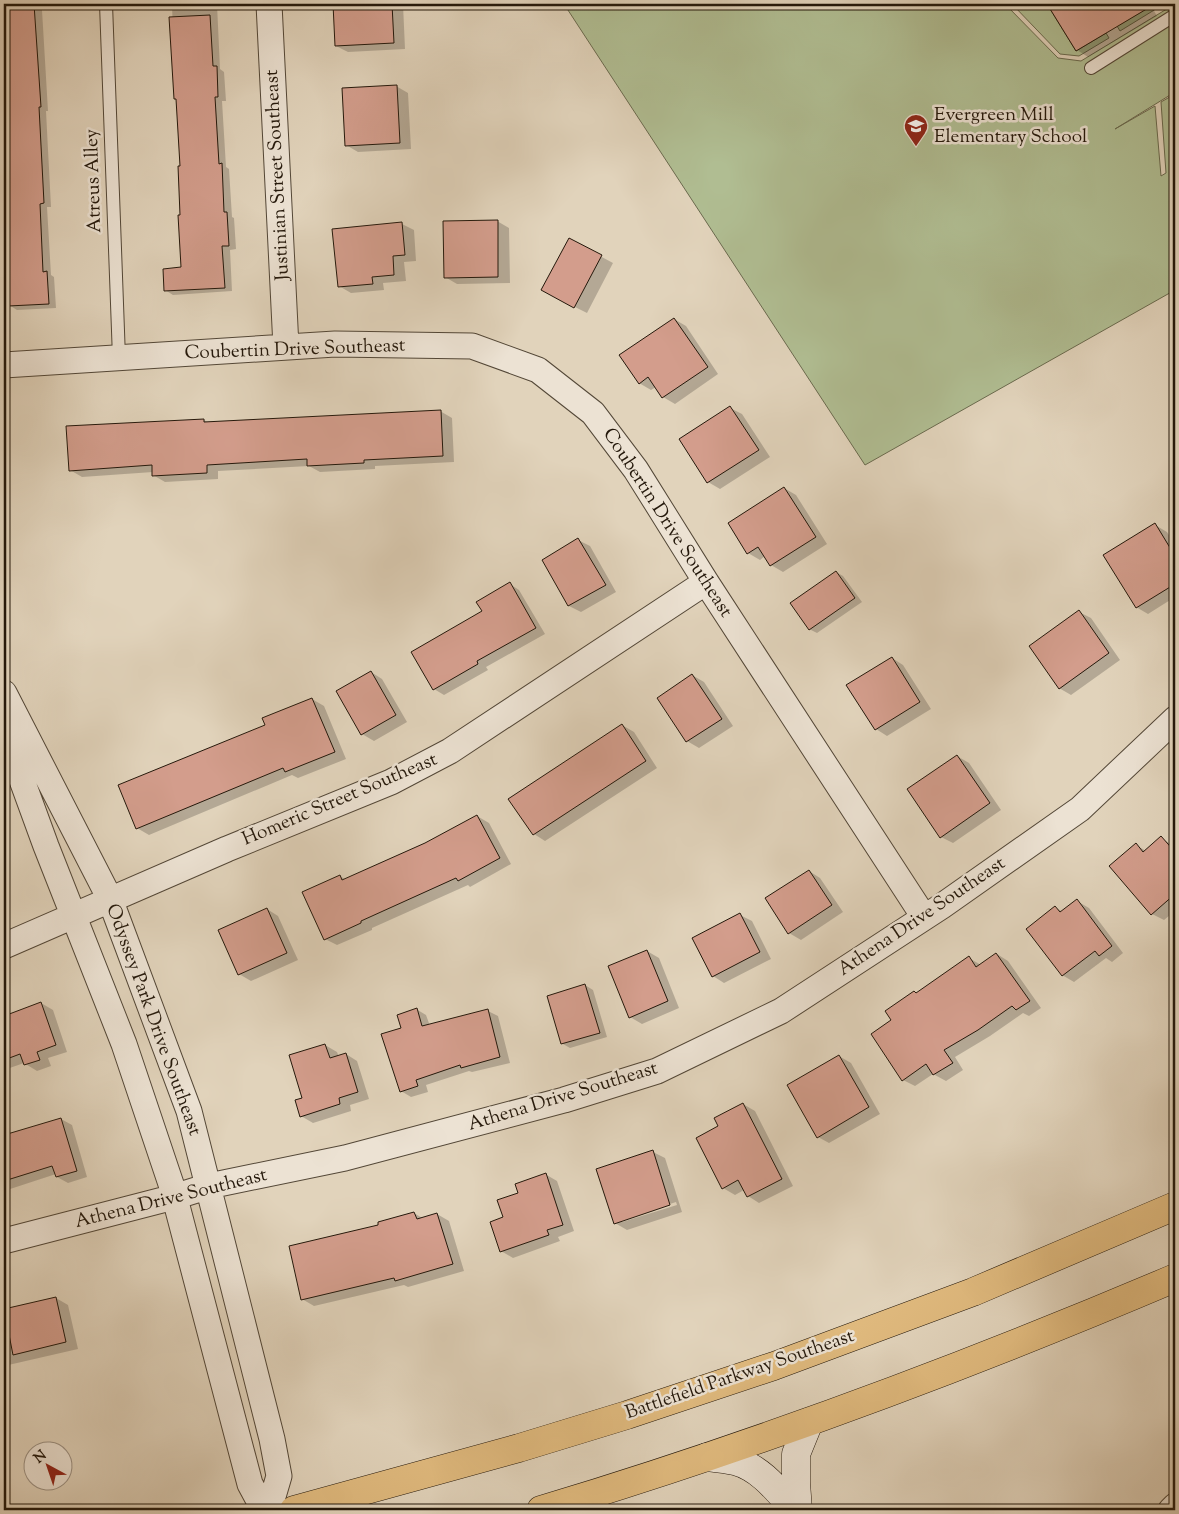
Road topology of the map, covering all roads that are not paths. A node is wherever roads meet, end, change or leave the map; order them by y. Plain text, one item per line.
1 (106, 4) edge
2 (269, 4) edge
3 (1175, 15) edge
4 (1091, 68) dead end
5 (286, 347) junction
6 (119, 358) junction
7 (4, 365) edge
8 (706, 582) junction
9 (4, 693) edge
10 (1175, 719) edge
11 (4, 731) edge
12 (110, 899) junction
13 (75, 916) junction
14 (924, 917) junction
15 (4, 946) edge
16 (209, 1186) junction
17 (174, 1197) junction
18 (1175, 1206) edge
19 (4, 1241) edge
20 (1175, 1278) edge
21 (809, 1422) junction
22 (707, 1457) junction
23 (1175, 1506) edge
24 (264, 1510) edge
25 (270, 1510) edge
26 (294, 1510) edge
27 (541, 1510) edge
28 (797, 1510) edge
29 (1171, 1510) edge

1 - 6 lane, Atreus Alley
2 - 5 street, Justinian Street Southeast
3 - 4 lane
5 - 6 street, Coubertin Drive Southeast
5 - 8 street, Coubertin Drive Southeast
6 - 7 street, Coubertin Drive Southeast
8 - 12 street, Homeric Street Southeast
8 - 14 street, Coubertin Drive Southeast
9 - 12 street, Odyssey Park Drive Southeast
10 - 14 street, Athena Drive Southeast
11 - 13 street, Odyssey Park Drive Southeast
12 - 13 street, Homeric Street Southeast
12 - 16 street, Odyssey Park Drive Southeast
13 - 15 street, Homeric Street Southeast
13 - 17 street, Odyssey Park Drive Southeast
14 - 16 street, Athena Drive Southeast
16 - 17 street, Athena Drive Southeast
16 - 25 street, Odyssey Park Drive Southeast
17 - 19 street, Athena Drive Southeast
17 - 24 street, Odyssey Park Drive Southeast
18 - 26 main road, Battlefield Parkway Southeast
20 - 21 main road
21 - 22 main road
21 - 28 street
22 - 27 main road
22 - 28 street
23 - 29 street

